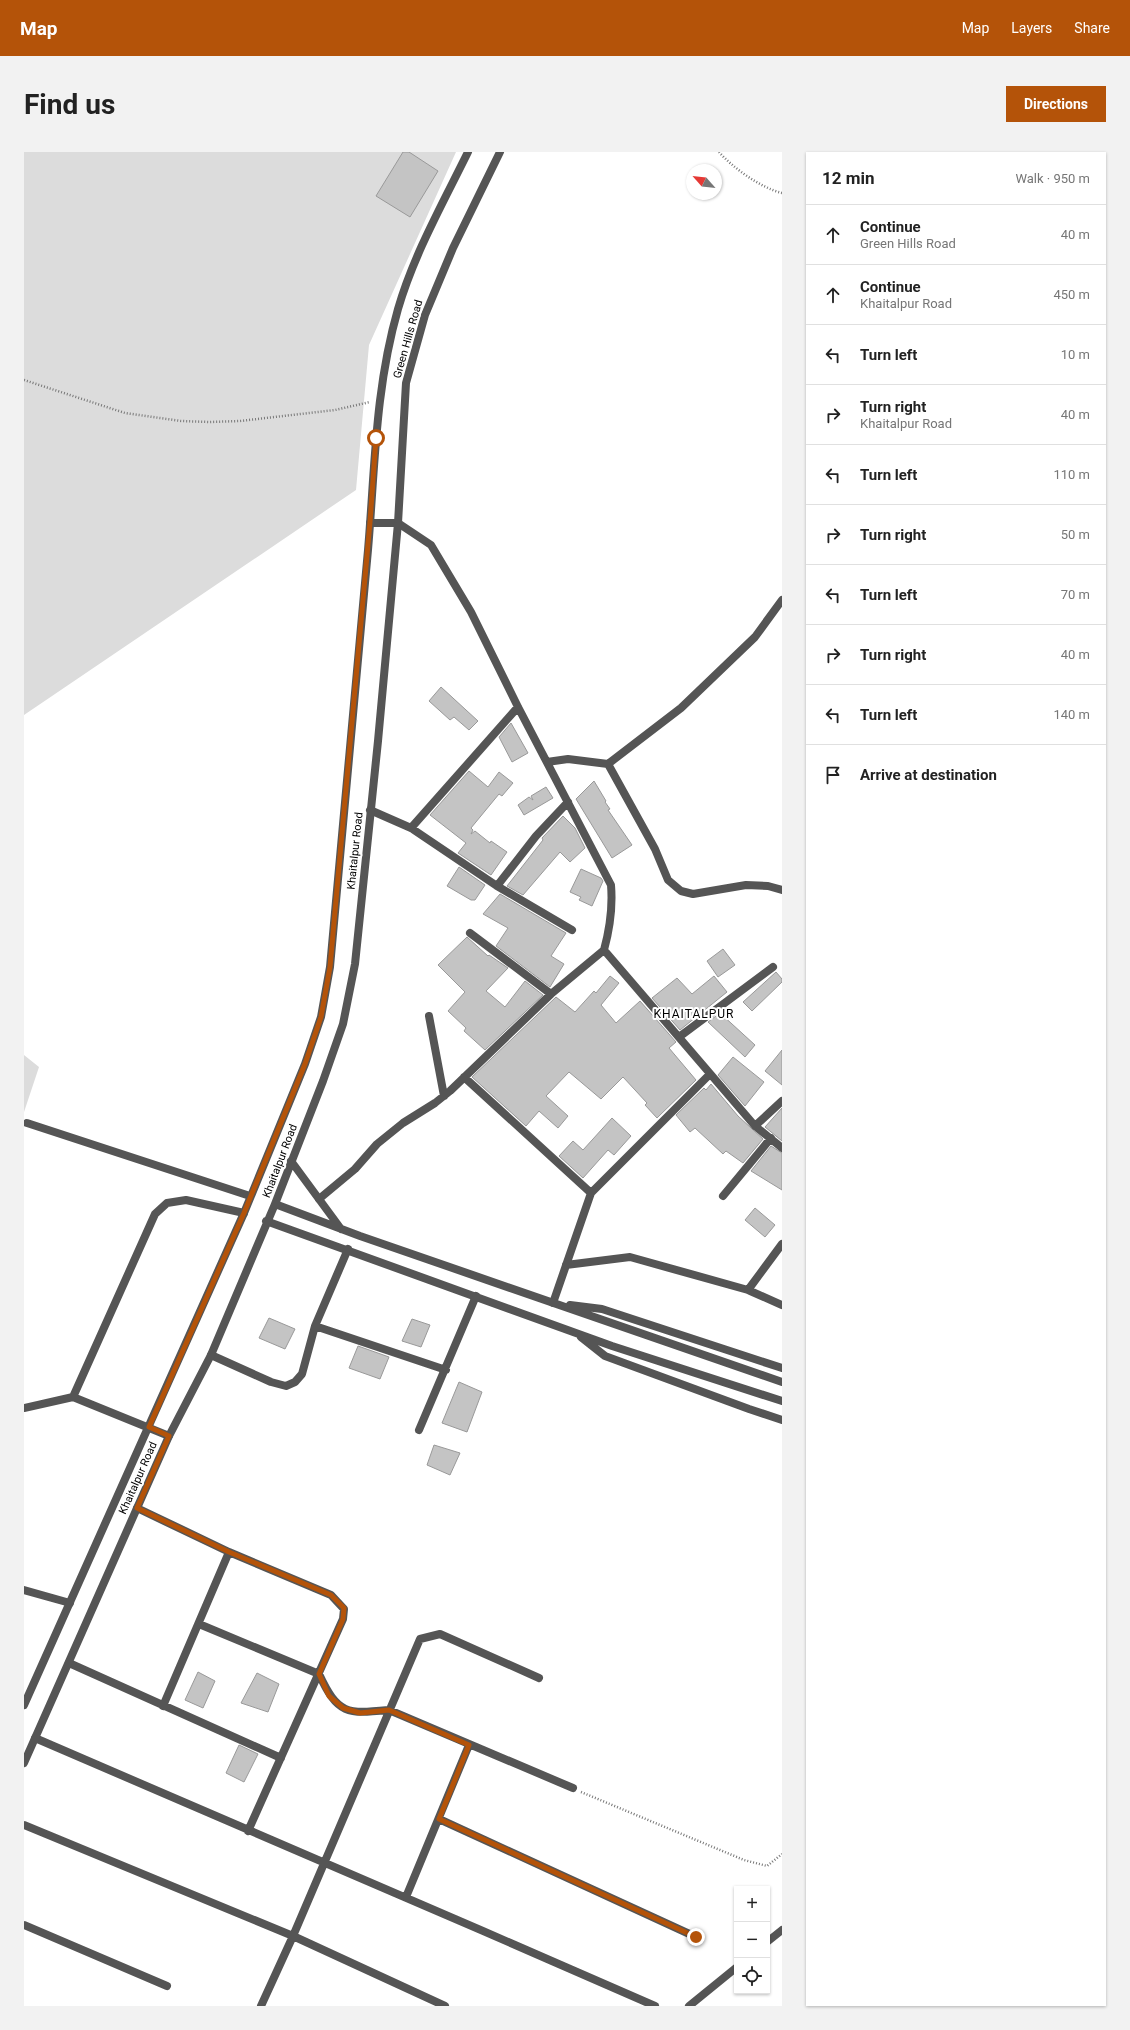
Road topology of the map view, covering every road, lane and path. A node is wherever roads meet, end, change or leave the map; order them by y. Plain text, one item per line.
1 (468, 152) edge
2 (500, 152) edge
3 (719, 152) edge
4 (782, 193) edge
5 (24, 380) edge
6 (363, 404) dead end
7 (370, 522) junction
8 (398, 523) junction
9 (782, 600) edge
10 (518, 707) junction
11 (547, 762) junction
12 (608, 764) junction
13 (568, 802) junction
14 (370, 810) junction
15 (411, 828) junction
16 (497, 886) junction
17 (782, 890) edge
18 (572, 930) dead end
19 (470, 933) dead end
20 (604, 950) junction
21 (773, 967) dead end
22 (551, 994) junction
23 (429, 1016) dead end
24 (679, 1037) junction
25 (710, 1074) junction
26 (464, 1077) junction
27 (444, 1096) junction
28 (782, 1101) edge
29 (27, 1123) dead end
30 (754, 1126) junction
31 (771, 1138) junction
32 (782, 1148) edge
33 (291, 1161) junction
34 (590, 1192) junction
35 (250, 1196) junction
36 (723, 1196) dead end
37 (319, 1200) junction
38 (275, 1204) junction
39 (244, 1213) junction
40 (266, 1221) junction
41 (341, 1230) junction
42 (782, 1244) edge
43 (348, 1249) junction
44 (566, 1265) junction
45 (748, 1290) junction
46 (476, 1296) junction
47 (553, 1303) junction
48 (782, 1305) edge
49 (315, 1326) junction
50 (575, 1332) junction
51 (211, 1355) junction
52 (782, 1368) edge
53 (446, 1370) junction
54 (782, 1382) edge
55 (74, 1397) junction
56 (782, 1401) edge
57 (24, 1408) edge
58 (782, 1420) edge
59 (149, 1427) junction
60 (419, 1430) dead end
61 (169, 1436) junction
62 (137, 1508) junction
63 (229, 1552) junction
64 (24, 1590) edge
65 (70, 1603) junction
66 (199, 1624) junction
67 (69, 1663) junction
68 (319, 1674) junction
69 (539, 1678) dead end
70 (24, 1705) edge
71 (163, 1706) junction
72 (389, 1710) junction
73 (34, 1738) junction
74 (469, 1745) junction
75 (281, 1758) junction
76 (24, 1763) edge
77 (573, 1788) joint
78 (439, 1819) junction
79 (24, 1825) edge
80 (248, 1831) junction
81 (782, 1854) edge
82 (323, 1861) junction
83 (406, 1897) junction
84 (24, 1925) edge
85 (782, 1930) edge
86 (293, 1936) junction
87 (696, 1937) dead end
88 (770, 1940) edge
89 (734, 1969) edge
90 (167, 1986) dead end
91 (261, 2006) edge
92 (445, 2006) edge
93 (655, 2006) edge
94 (690, 2006) edge

1 - 7 street, Green Hills Road
2 - 8 street, Green Hills Road
3 - 4 path
5 - 6 path
7 - 8 street
7 - 35 street, Khaitalpur Road
8 - 10 street
8 - 14 street, Khaitalpur Road
9 - 12 street
10 - 11 street
10 - 15 street
11 - 12 street
11 - 13 street
12 - 17 street
13 - 16 street
13 - 20 street
14 - 15 street
14 - 33 street, Khaitalpur Road
15 - 16 street
16 - 18 street
19 - 22 street
20 - 22 street
20 - 24 street
21 - 24 street
22 - 26 street
23 - 27 street
24 - 25 street
25 - 30 street
25 - 34 street
26 - 27 street
26 - 34 street
27 - 37 street
28 - 30 street
29 - 35 street
30 - 31 street
31 - 32 street
31 - 36 street
33 - 37 street
33 - 38 street, Khaitalpur Road
34 - 44 street
35 - 39 street, Khaitalpur Road
37 - 41 street
38 - 40 street, Khaitalpur Road
38 - 41 street
39 - 55 street
39 - 59 street, Khaitalpur Road
40 - 43 street
40 - 51 street, Khaitalpur Road
41 - 47 street
42 - 45 street
43 - 46 street
43 - 49 street
44 - 45 street
44 - 47 street
45 - 48 street
46 - 50 street
46 - 53 street
47 - 52 street
47 - 54 street
49 - 51 street
49 - 53 street
50 - 56 street
50 - 58 street
51 - 61 street, Khaitalpur Road
53 - 60 street
55 - 57 street
55 - 59 street
59 - 61 street
59 - 65 street, Khaitalpur Road
61 - 62 street, Khaitalpur Road
62 - 63 street
62 - 67 street, Khaitalpur Road
63 - 66 street
63 - 68 street
64 - 65 street
65 - 70 street, Khaitalpur Road
66 - 68 street
66 - 71 street
67 - 71 street
67 - 73 street, Khaitalpur Road
68 - 72 street
68 - 75 street
69 - 72 street
71 - 75 street
72 - 74 street
72 - 82 street
73 - 76 street, Khaitalpur Road
73 - 80 street
74 - 77 street
74 - 78 street
75 - 80 street
77 - 81 path
78 - 83 street
78 - 87 street
79 - 86 street
80 - 82 street
82 - 83 street
82 - 86 street
83 - 93 street
84 - 90 street
85 - 88 street
86 - 91 street
86 - 92 street
89 - 94 street

